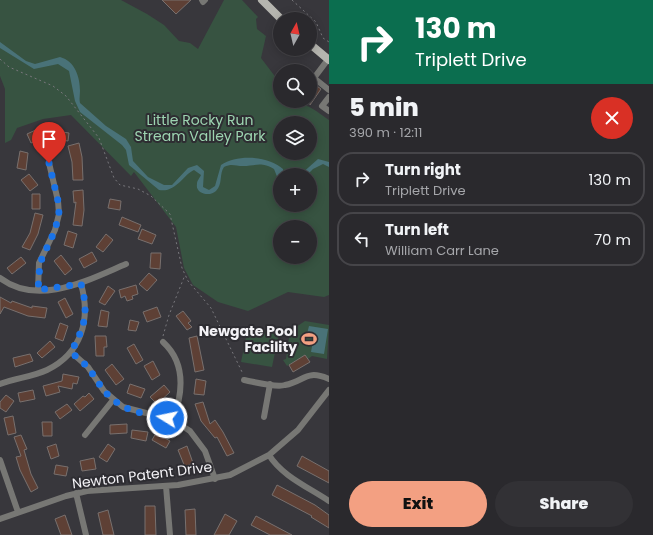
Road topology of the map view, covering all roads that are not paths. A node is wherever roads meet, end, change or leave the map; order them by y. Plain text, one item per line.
1 (202, 0) edge
2 (205, 0) edge
3 (262, 0) edge
4 (274, 12) edge
5 (317, 50) edge
6 (329, 59) edge
7 (329, 90) edge
8 (329, 97) edge
9 (329, 111) edge
10 (49, 163) dead end
11 (126, 264) dead end
12 (0, 278) edge
13 (81, 284) junction
14 (38, 290) junction
15 (163, 342) road end
16 (71, 352) junction
17 (329, 379) edge
18 (244, 380) road end
19 (0, 384) edge
20 (270, 384) junction
21 (329, 390) edge
22 (113, 400) junction
23 (264, 417) dead end
24 (173, 420) junction
25 (85, 435) dead end
26 (269, 455) junction
27 (0, 460) edge
28 (215, 479) junction
29 (166, 486) junction
30 (76, 493) junction
31 (329, 501) edge
32 (18, 512) junction
33 (0, 519) edge
34 (86, 535) edge
35 (170, 535) edge

1 - 2 street
3 - 4 main road
5 - 6 main road
6 - 7 street
8 - 9 street
10 - 14 street
11 - 13 street
12 - 14 street
13 - 14 street
13 - 16 street
15 - 24 street
16 - 19 street
16 - 22 street
17 - 20 street
18 - 20 street
20 - 23 street
21 - 26 street, Newton Patent Drive
22 - 24 street
22 - 25 street
24 - 28 street
26 - 28 street, Newton Patent Drive
26 - 31 street
27 - 32 street
28 - 29 street, Newton Patent Drive
29 - 30 street, Newton Patent Drive
29 - 35 street
30 - 32 street, Newton Patent Drive
30 - 34 street
32 - 33 street, Newton Patent Drive

